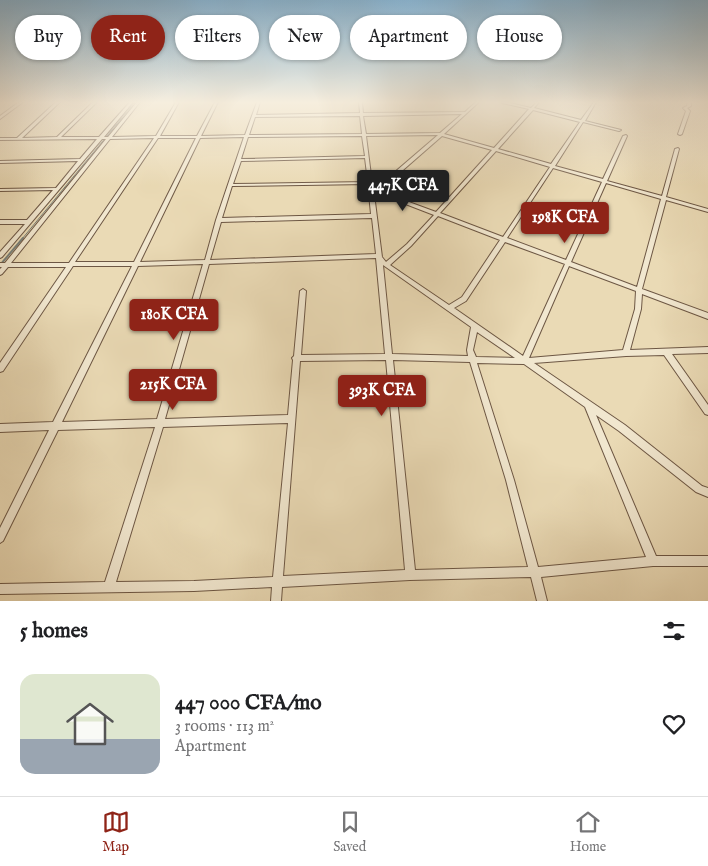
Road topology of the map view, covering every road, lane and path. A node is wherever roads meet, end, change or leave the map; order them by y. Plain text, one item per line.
1 (28, 130) edge
2 (66, 130) edge
3 (111, 130) edge
4 (112, 130) edge
5 (161, 130) edge
6 (202, 130) edge
7 (249, 130) edge
8 (364, 130) edge
9 (445, 130) edge
10 (512, 130) edge
11 (577, 130) edge
12 (682, 130) edge
13 (365, 134) junction
14 (440, 134) junction
15 (680, 134) dead end
16 (247, 135) junction
17 (199, 136) junction
18 (625, 136) dead end
19 (157, 137) junction
20 (58, 138) junction
21 (105, 138) junction
22 (0, 139) edge
23 (18, 139) junction
24 (496, 148) junction
25 (677, 148) dead end
26 (367, 157) junction
27 (82, 160) junction
28 (239, 160) junction
29 (0, 162) edge
30 (552, 165) junction
31 (606, 181) junction
32 (369, 183) junction
33 (232, 185) junction
34 (58, 189) junction
35 (0, 190) edge
36 (376, 191) junction
37 (371, 196) junction
38 (664, 198) junction
39 (708, 211) edge
40 (437, 214) junction
41 (372, 216) junction
42 (219, 220) junction
43 (0, 222) edge
44 (29, 222) junction
45 (505, 239) junction
46 (0, 256) edge
47 (379, 256) junction
48 (209, 260) junction
49 (70, 263) junction
50 (568, 263) junction
51 (136, 264) junction
52 (3, 265) edge
53 (386, 265) junction
54 (0, 273) edge
55 (302, 290) dead end
56 (640, 290) junction
57 (449, 308) junction
58 (708, 316) edge
59 (475, 326) junction
60 (708, 350) edge
61 (626, 352) junction
62 (666, 353) junction
63 (388, 357) junction
64 (296, 358) junction
65 (473, 358) junction
66 (524, 360) junction
67 (0, 369) edge
68 (588, 404) junction
69 (708, 411) edge
70 (291, 419) junction
71 (160, 423) junction
72 (56, 426) junction
73 (0, 428) edge
74 (708, 493) edge
75 (0, 538) edge
76 (653, 561) junction
77 (708, 561) edge
78 (535, 572) junction
79 (410, 575) junction
80 (277, 582) junction
81 (109, 587) junction
82 (0, 589) edge
83 (276, 601) edge
84 (542, 601) edge

1 - 23 street
2 - 20 street
3 - 21 street
4 - 21 street
5 - 19 street
6 - 17 street
7 - 16 street
8 - 13 street
9 - 14 street
10 - 24 street
11 - 30 street
12 - 15 street
13 - 14 street
13 - 16 street
13 - 26 street
14 - 24 street
14 - 36 street
16 - 17 street
16 - 28 street
17 - 19 street
17 - 51 street
18 - 31 street
19 - 21 street
19 - 49 street
20 - 21 street
20 - 23 street
21 - 27 street
21 - 52 street
22 - 23 street
24 - 30 street
24 - 40 street
25 - 38 street
26 - 28 street
26 - 32 street
27 - 29 street
27 - 34 street
28 - 33 street
30 - 31 street
30 - 45 street
31 - 38 street
31 - 50 street
32 - 33 street
32 - 37 street
33 - 42 street
34 - 35 street
34 - 44 street
36 - 37 street
36 - 40 street
37 - 41 street
38 - 39 street
38 - 56 street
40 - 45 street
40 - 53 street
41 - 42 street
41 - 47 street
42 - 48 street
43 - 44 street
44 - 46 street
45 - 50 street
45 - 57 street
47 - 48 street
47 - 53 street
47 - 63 street
48 - 51 street
48 - 71 street
49 - 51 street
49 - 52 street
49 - 67 street
50 - 56 street
50 - 66 street
51 - 72 street
52 - 54 street
53 - 57 street
55 - 64 street
56 - 58 street
56 - 61 street
57 - 59 street
59 - 65 street
59 - 66 street
60 - 62 street
61 - 62 street
61 - 66 street
62 - 69 street
63 - 64 street
63 - 65 street
63 - 79 street
64 - 70 street
65 - 66 street
65 - 78 street
66 - 68 street
68 - 74 street
68 - 76 street
70 - 71 street
70 - 80 street
71 - 72 street
71 - 81 street
72 - 73 street
72 - 75 street
76 - 77 street
76 - 78 street
78 - 79 street
78 - 84 street
79 - 80 street
80 - 81 street
80 - 83 street
81 - 82 street

